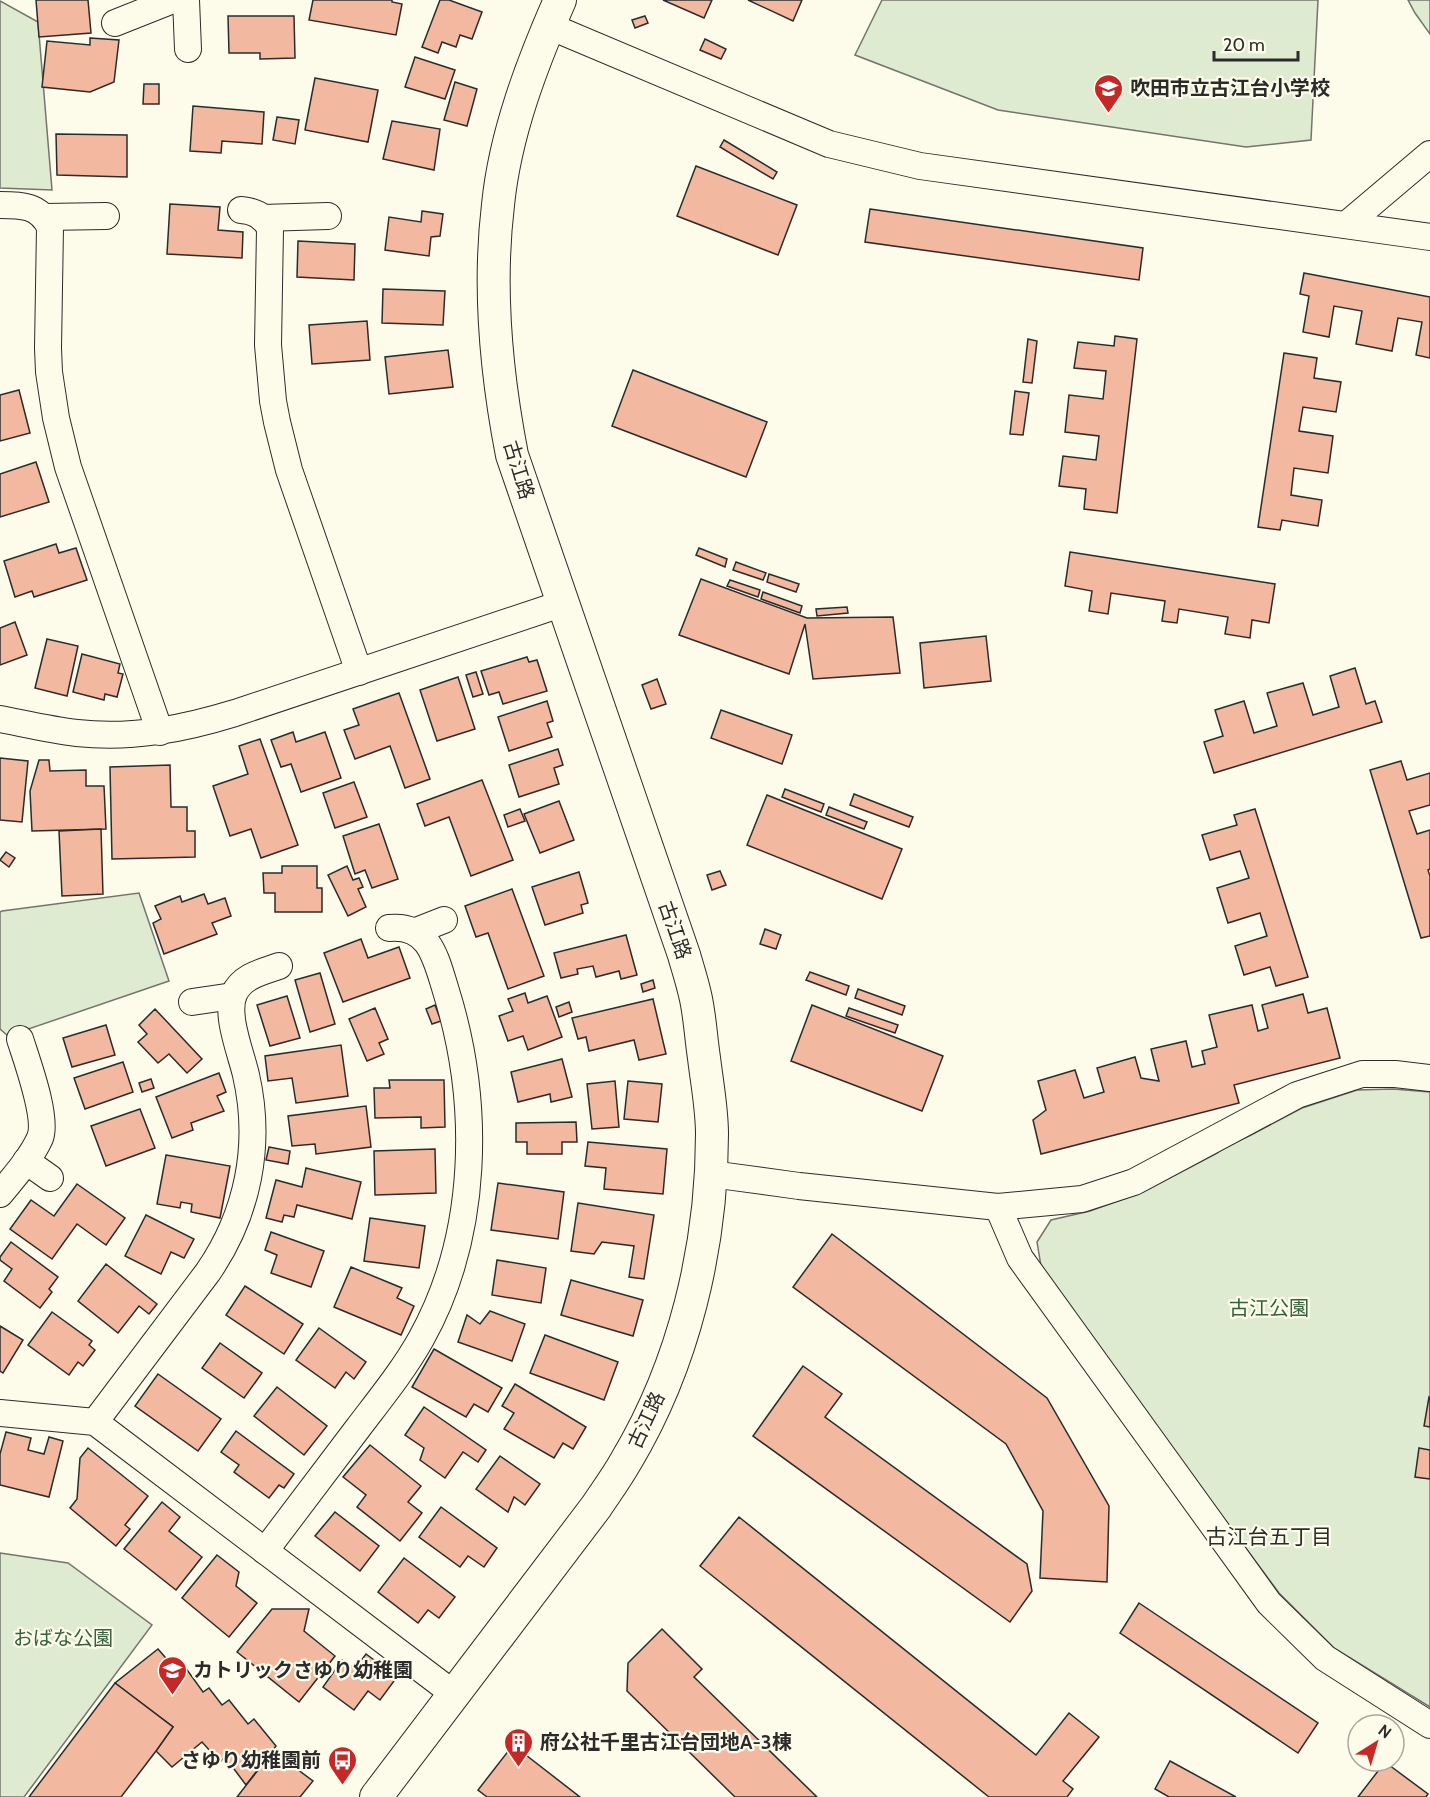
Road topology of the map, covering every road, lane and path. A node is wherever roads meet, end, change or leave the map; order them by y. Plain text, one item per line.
1 (173, 0) edge
2 (186, 0) edge
3 (555, 13) edge
4 (116, 23) dead end
5 (188, 49) dead end
6 (1430, 154) edge
7 (0, 205) edge
8 (106, 216) dead end
9 (328, 216) dead end
10 (45, 217) junction
11 (1346, 225) junction
12 (1430, 237) edge
13 (564, 603) junction
14 (359, 672) junction
15 (0, 719) edge
16 (160, 732) junction
17 (444, 920) dead end
18 (389, 928) dead end
19 (416, 932) junction
20 (279, 966) dead end
21 (233, 996) junction
22 (192, 1002) dead end
23 (20, 1039) dead end
24 (1430, 1078) edge
25 (26, 1161) junction
26 (711, 1174) junction
27 (50, 1178) dead end
28 (0, 1194) edge
29 (999, 1207) junction
30 (0, 1413) edge
31 (94, 1422) junction
32 (265, 1551) junction
33 (454, 1694) junction
34 (1430, 1725) edge
35 (376, 1797) edge

1 - 4 street
2 - 5 street
3 - 11 street
3 - 13 street, 古江路
6 - 11 street
7 - 10 street
8 - 10 street
9 - 14 street
10 - 16 street
11 - 12 street
13 - 14 street
13 - 26 street, 古江路
14 - 16 street
15 - 16 street
17 - 19 street
18 - 19 street
19 - 32 street
20 - 21 street
21 - 22 street
21 - 31 street
23 - 25 street
24 - 29 street
25 - 27 street
25 - 28 street
26 - 29 street
26 - 33 street, 古江路
29 - 34 street
30 - 31 street
31 - 32 street
32 - 33 street
33 - 35 street, 古江路

